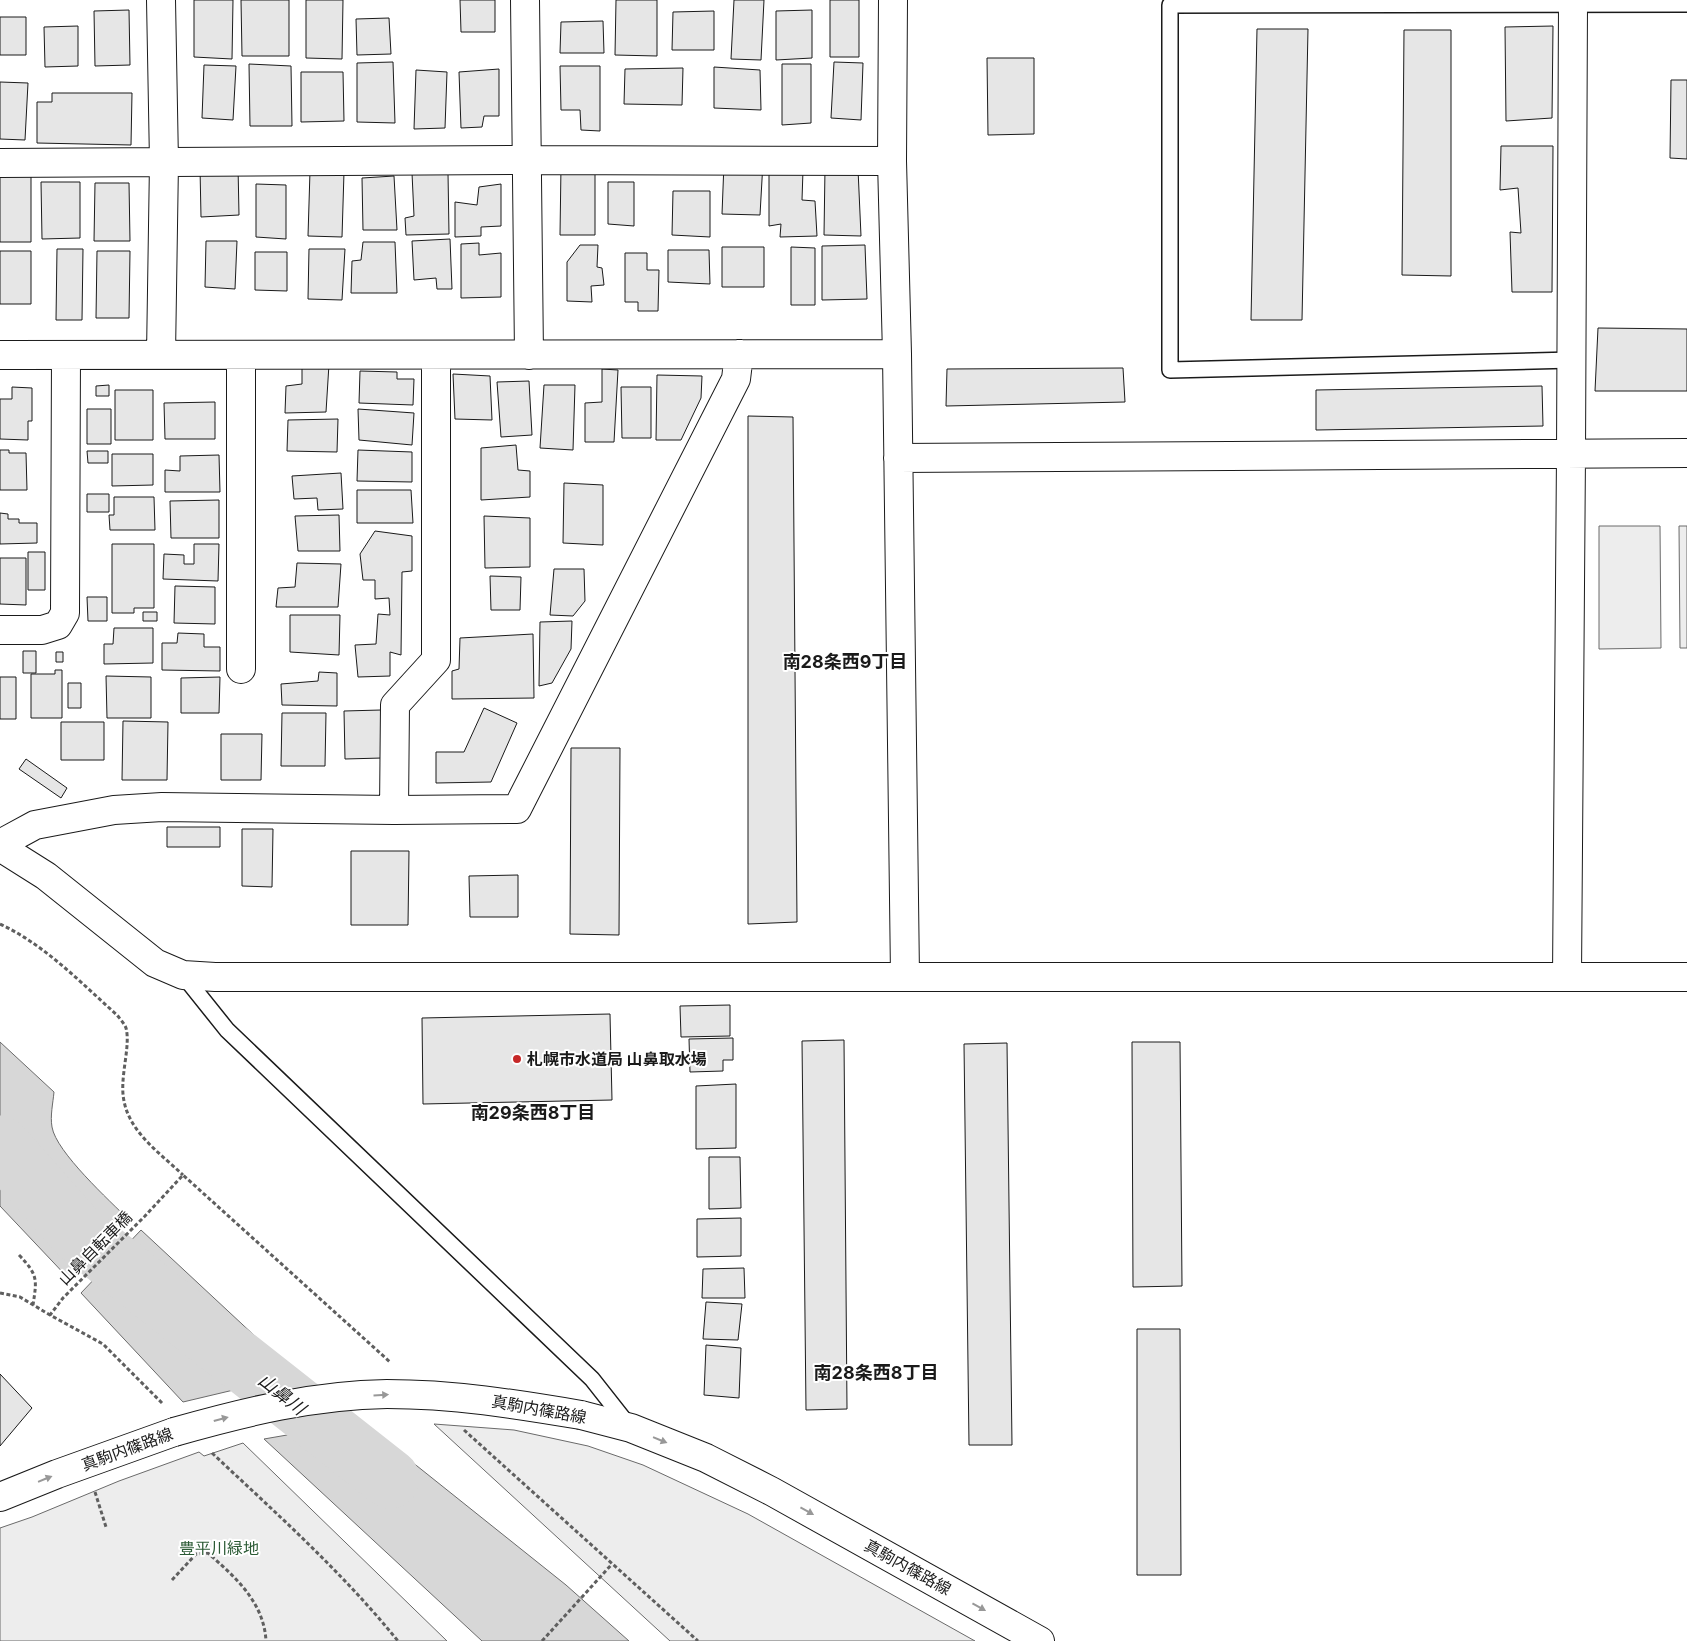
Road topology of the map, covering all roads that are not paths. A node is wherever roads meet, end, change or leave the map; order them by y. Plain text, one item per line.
1 (161, 0) edge
2 (525, 0) edge
3 (893, 0) edge
4 (1573, 4) junction
5 (1687, 4) edge
6 (527, 160) junction
7 (892, 161) junction
8 (164, 162) junction
9 (0, 163) edge
10 (529, 354) junction
11 (739, 354) junction
12 (897, 354) junction
13 (161, 355) junction
14 (241, 355) junction
15 (436, 355) junction
16 (0, 356) edge
17 (66, 356) junction
18 (1572, 360) junction
19 (1687, 453) edge
20 (1571, 454) junction
21 (898, 458) junction
22 (0, 630) edge
23 (241, 669) dead end
24 (394, 810) junction
25 (0, 845) edge
26 (183, 975) junction
27 (905, 976) junction
28 (1567, 977) junction
29 (1687, 977) edge
30 (630, 1428) junction
31 (0, 1497) edge
32 (1040, 1641) edge

1 - 8 street
2 - 6 street
3 - 7 street
4 - 5 lane
4 - 18 street
4 - 18 lane
6 - 7 street
6 - 8 street
6 - 10 street
7 - 12 street
8 - 9 street
8 - 13 street
10 - 11 street
10 - 15 street
11 - 12 street
11 - 24 street
12 - 21 street
13 - 14 street
13 - 17 street
14 - 15 street
14 - 23 street
15 - 24 street
16 - 17 street
17 - 22 street
18 - 20 street
19 - 20 street
20 - 21 street
20 - 28 street
21 - 27 street
24 - 25 street
25 - 26 street
26 - 27 street
26 - 30 lane
27 - 28 street
28 - 29 street
31 -> 30 street, 真駒内篠路線, bridge
30 -> 32 street, 真駒内篠路線

